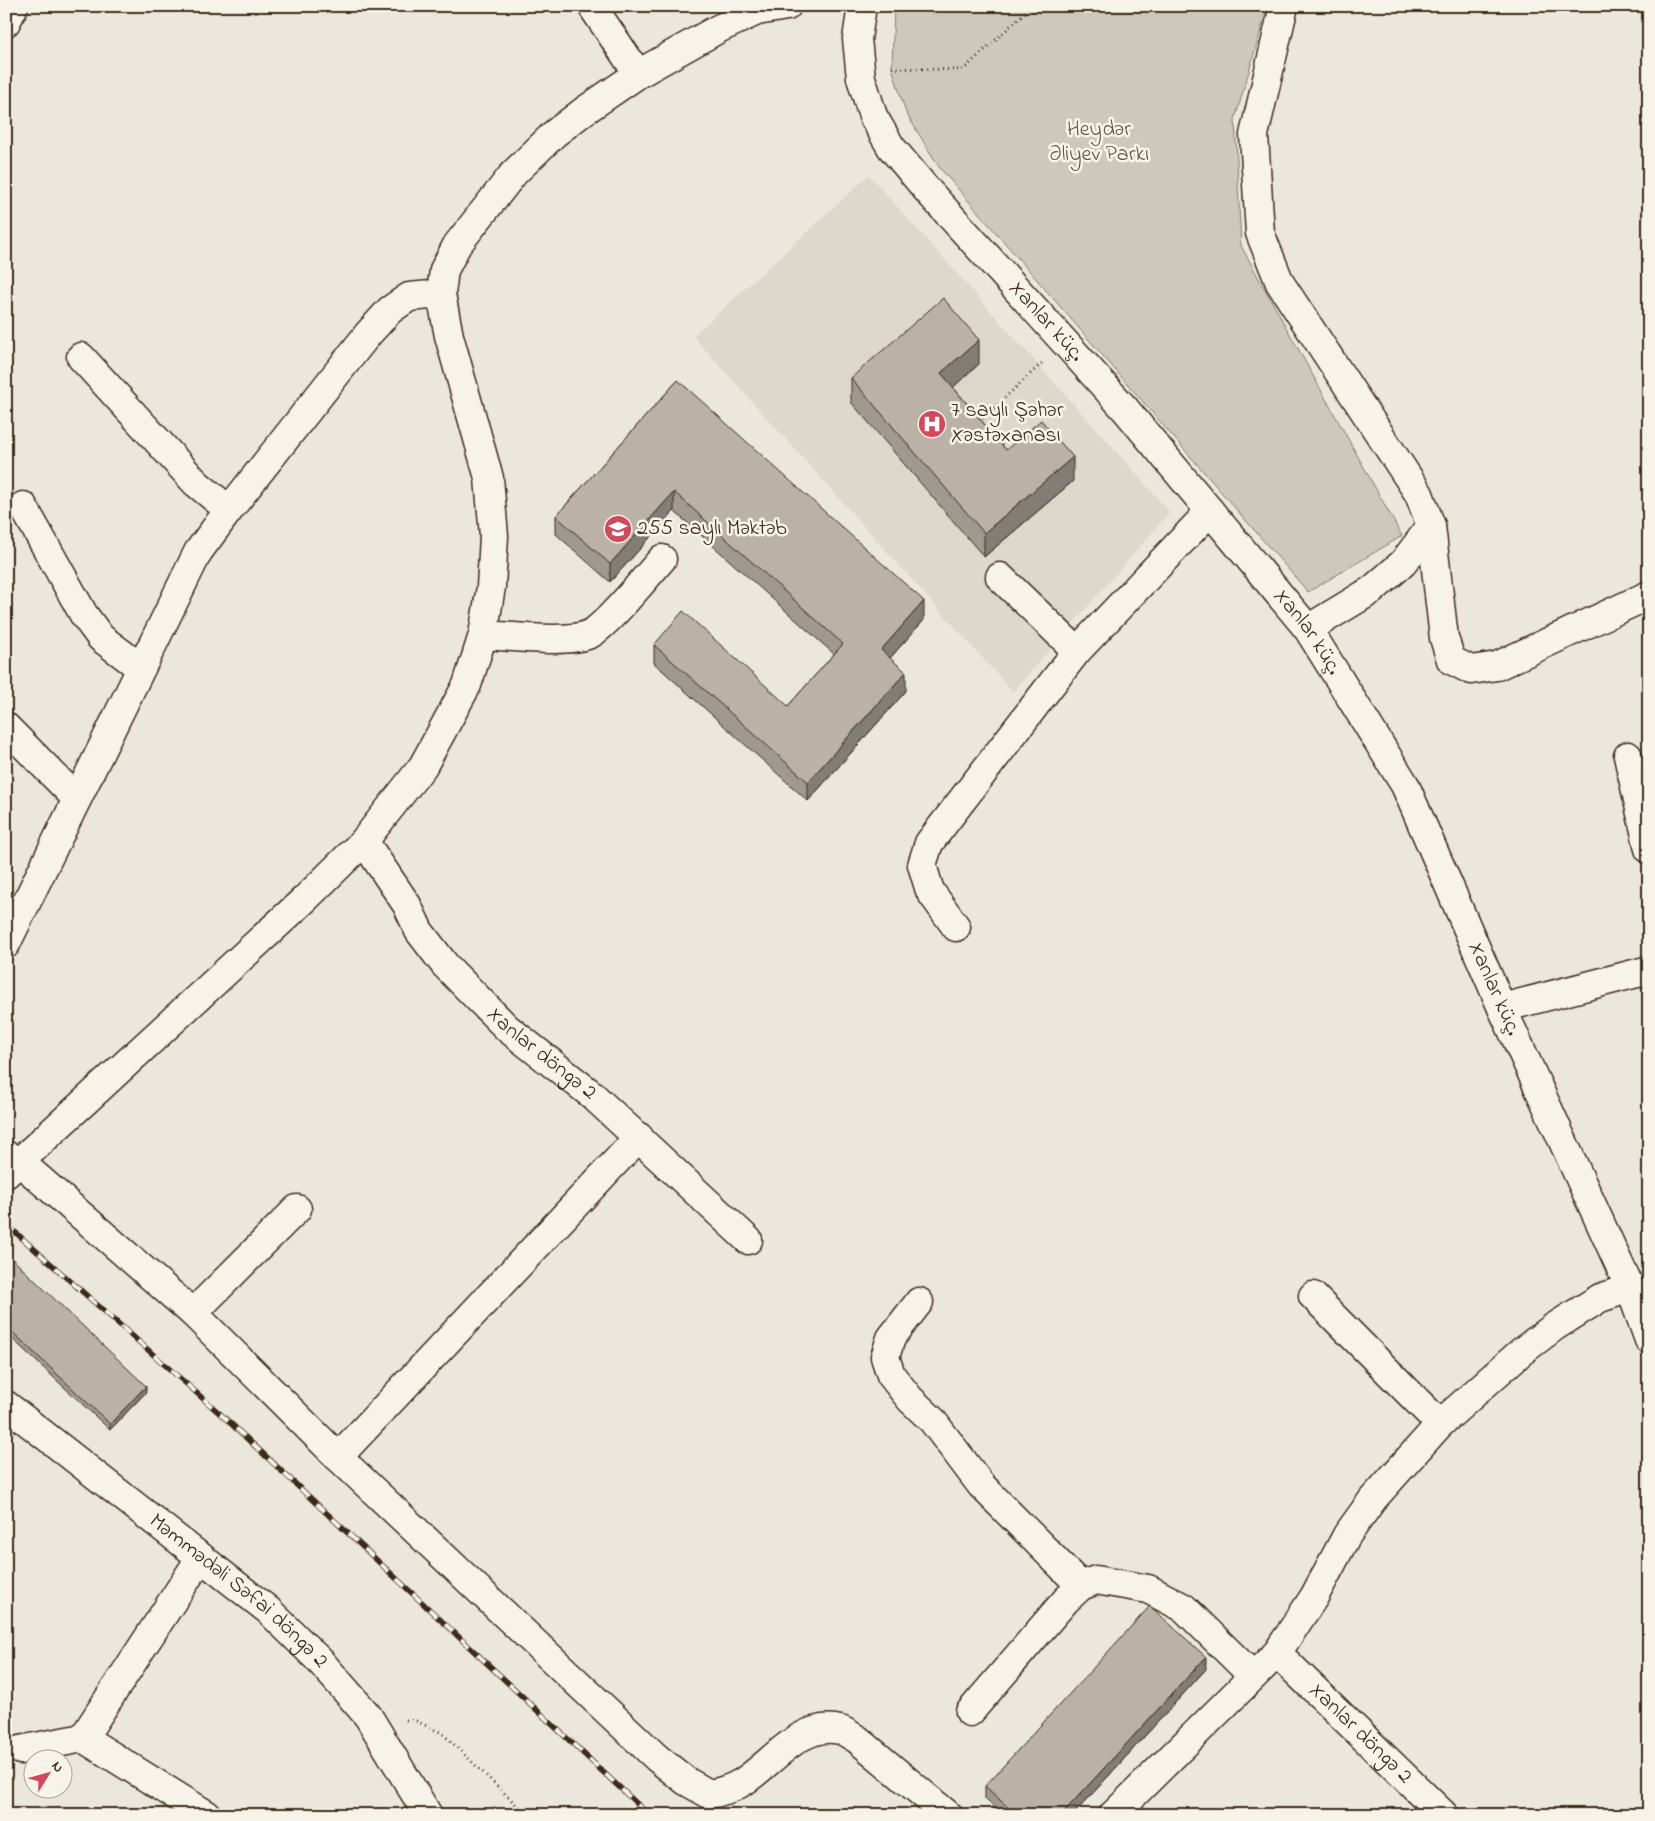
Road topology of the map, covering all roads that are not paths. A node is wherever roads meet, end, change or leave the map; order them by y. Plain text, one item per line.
1 (14, 6) edge
2 (592, 6) edge
3 (787, 6) edge
4 (862, 6) edge
5 (1284, 6) edge
6 (756, 8) edge
7 (6, 22) edge
8 (638, 74) junction
9 (441, 294) junction
10 (81, 357) dead end
11 (23, 506) dead end
12 (229, 510) junction
13 (1210, 511) junction
14 (1431, 526) junction
15 (662, 559) dead end
16 (1000, 577) dead end
17 (1649, 595) edge
18 (1308, 629) junction
19 (483, 635) junction
20 (1077, 651) junction
21 (141, 668) junction
22 (6, 727) edge
23 (1628, 756) dead end
24 (77, 799) junction
25 (364, 841) junction
26 (1649, 849) edge
27 (956, 927) dead end
28 (6, 944) edge
29 (1649, 970) edge
30 (1502, 1008) junction
31 (639, 1137) junction
32 (11, 1164) edge
33 (297, 1209) dead end
34 (748, 1240) dead end
35 (1630, 1288) junction
36 (1313, 1296) dead end
37 (920, 1302) dead end
38 (193, 1312) junction
39 (1649, 1340) edge
40 (6, 1405) edge
41 (1440, 1424) junction
42 (338, 1457) junction
43 (201, 1557) junction
44 (1081, 1586) junction
45 (1277, 1653) junction
46 (1253, 1676) junction
47 (970, 1712) dead end
48 (83, 1738) junction
49 (20, 1750) dead end
50 (207, 1815) edge
51 (428, 1815) edge
52 (948, 1815) edge
53 (1113, 1815) edge
54 (1444, 1815) edge

1 - 7 street
2 - 8 street
3 - 6 street
4 - 13 street, Xanlar küç.
5 - 14 street
6 - 8 street
8 - 9 street
9 - 12 street
9 - 19 street
10 - 12 street
11 - 21 street
12 - 21 street
13 - 18 street, Xanlar küç.
13 - 20 street
14 - 17 street
14 - 18 street
15 - 19 street
16 - 20 street
18 - 30 street, Xanlar küç.
19 - 25 street
20 - 27 street
21 - 24 street
22 - 24 street
23 - 26 street
24 - 28 street
25 - 31 street, Xanlar döngə 2
25 - 32 street
29 - 30 street
30 - 35 street, Xanlar küç.
31 - 34 street, Xanlar döngə 2
31 - 42 street
32 - 38 street
33 - 38 street
35 - 39 street, Xanlar küç.
35 - 41 street
36 - 41 street
37 - 44 street
38 - 42 street
40 - 43 street, Məmmədəli Səfai döngə 2
41 - 45 street
42 - 52 street
43 - 48 street
43 - 51 street, Məmmədəli Səfai döngə 2
44 - 46 street
44 - 47 street
45 - 46 street
45 - 54 street, Xanlar döngə 2
46 - 53 street
48 - 49 street
48 - 50 street

